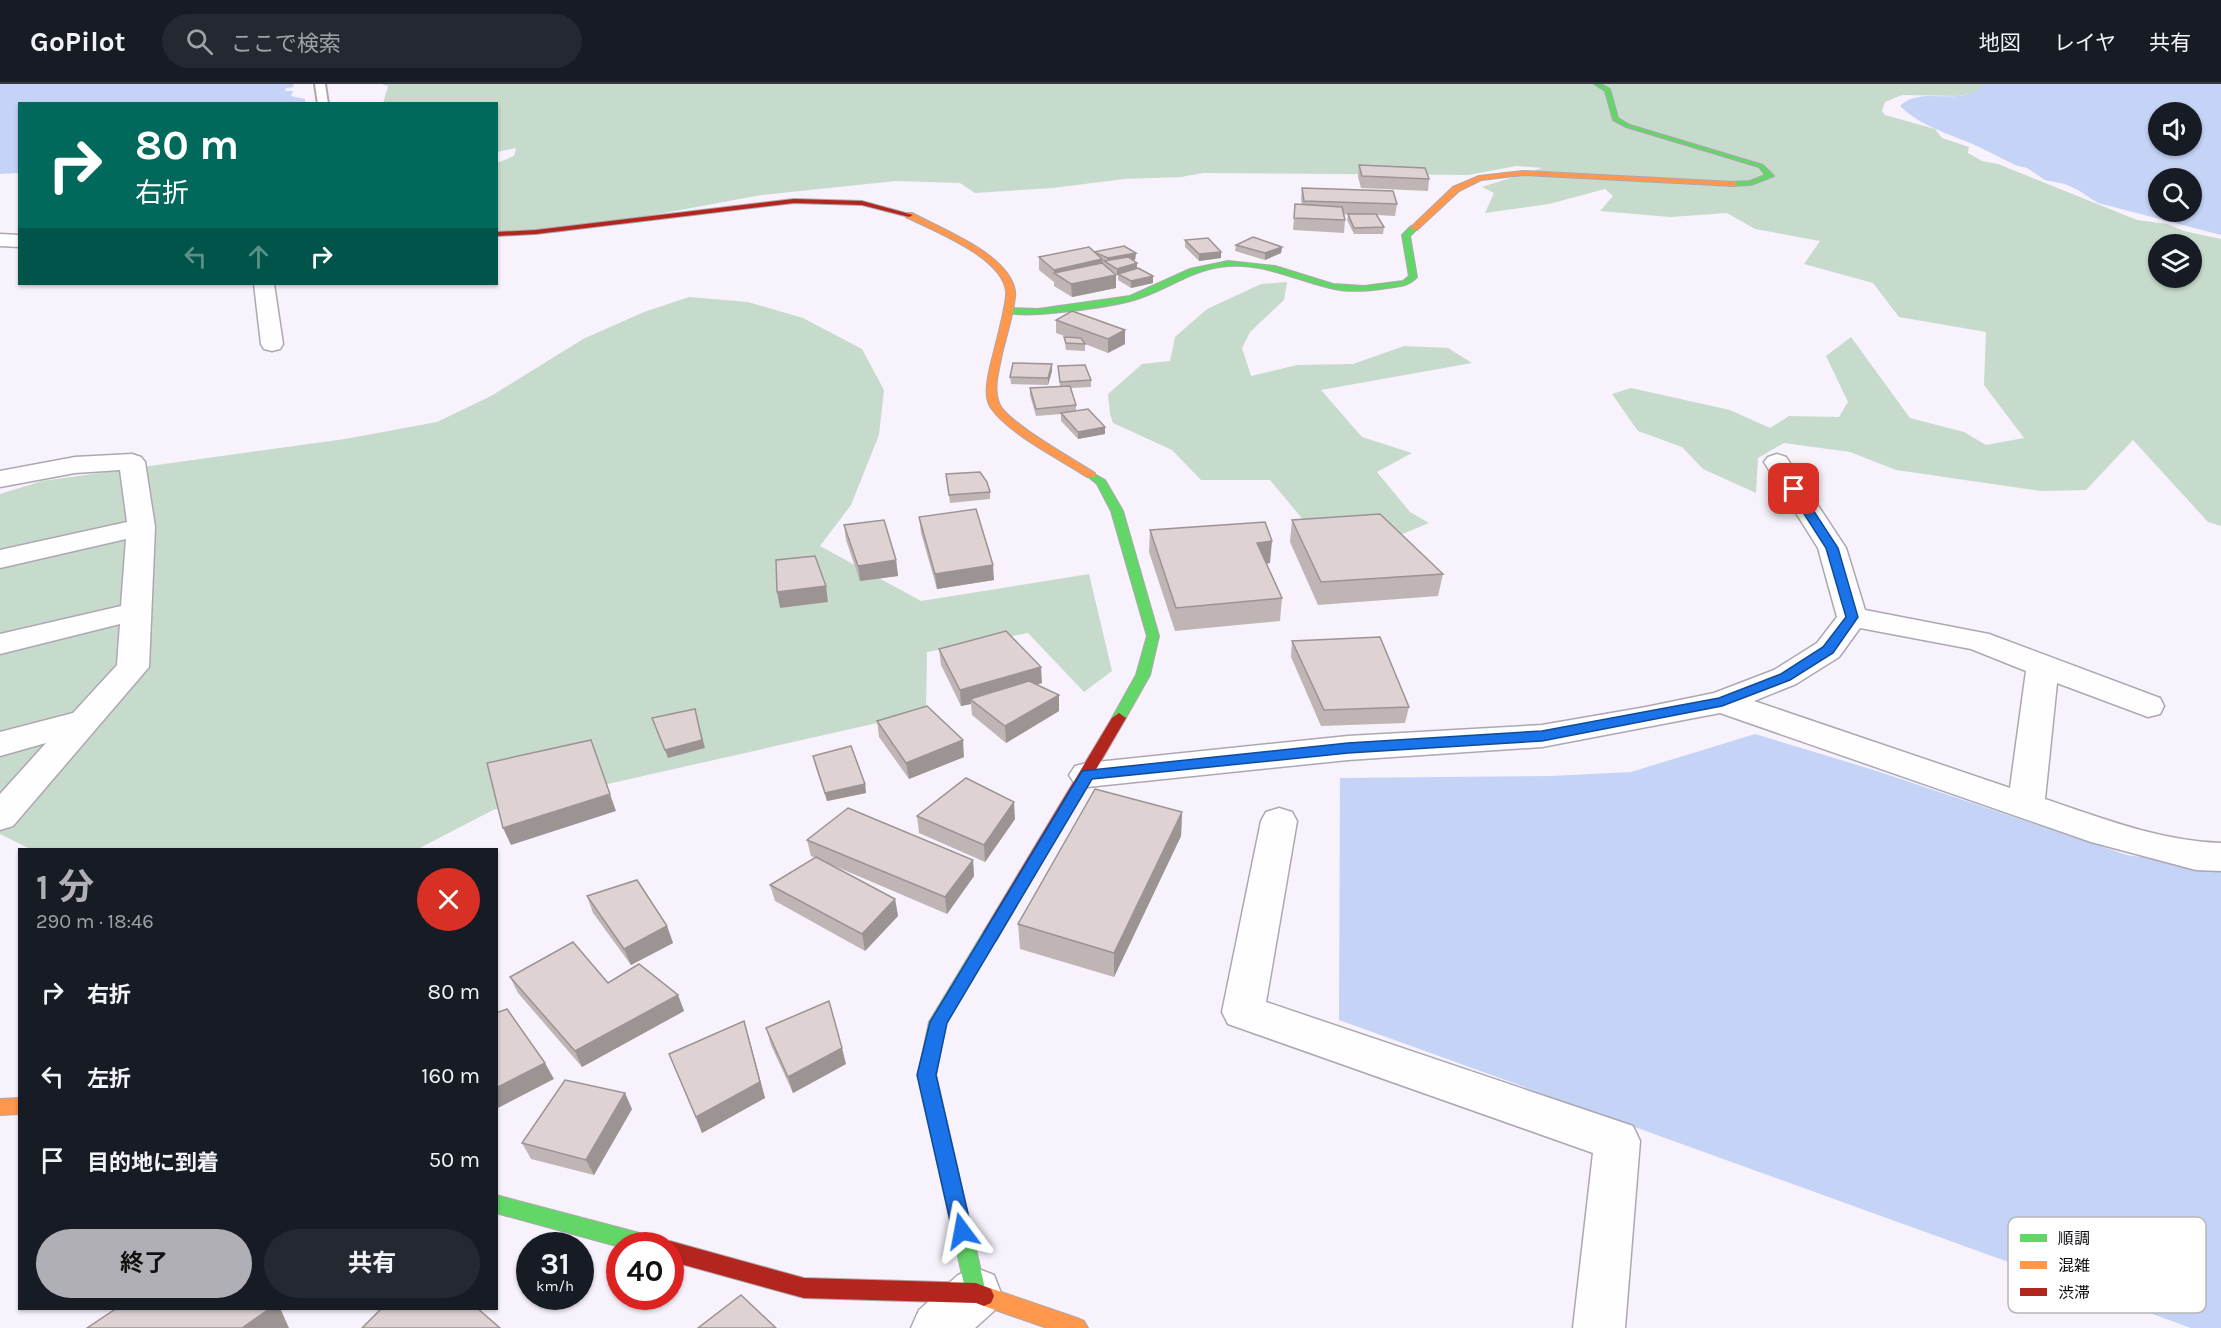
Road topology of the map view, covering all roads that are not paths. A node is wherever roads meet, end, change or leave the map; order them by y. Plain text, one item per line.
1 (320, 84) edge
2 (1597, 84) edge
3 (323, 102) edge
4 (498, 234) edge
5 (0, 240) edge
6 (18, 241) edge
7 (264, 285) edge
8 (1008, 311) junction
9 (272, 344) dead end
10 (1777, 462) dead end
11 (0, 479) edge
12 (141, 527) junction
13 (0, 559) edge
14 (138, 611) junction
15 (1852, 617) junction
16 (0, 644) edge
17 (2043, 664) junction
18 (1722, 702) junction
19 (2148, 706) dead end
20 (82, 722) junction
21 (0, 744) edge
22 (1087, 775) junction
23 (2026, 806) junction
24 (0, 817) edge
25 (1279, 821) dead end
26 (2221, 857) edge
27 (18, 1106) edge
28 (0, 1107) edge
29 (498, 1205) edge
30 (606, 1234) edge
31 (684, 1255) edge
32 (976, 1293) junction
33 (937, 1328) edge
34 (1077, 1328) edge
35 (1599, 1328) edge

1 - 3 lane
2 - 8 street
4 - 8 street
5 - 6 street
7 - 9 street
8 - 22 street
10 - 15 street
11 - 12 street
12 - 13 street
12 - 14 street
14 - 16 street
14 - 20 street
15 - 17 street
15 - 18 street
17 - 19 street
17 - 23 street
18 - 22 street
18 - 23 street
20 - 21 street
20 - 24 street
22 - 32 street
23 - 26 street
25 - 35 street
27 - 28 street
29 - 30 street
31 - 32 street
32 - 33 street
32 - 34 street

